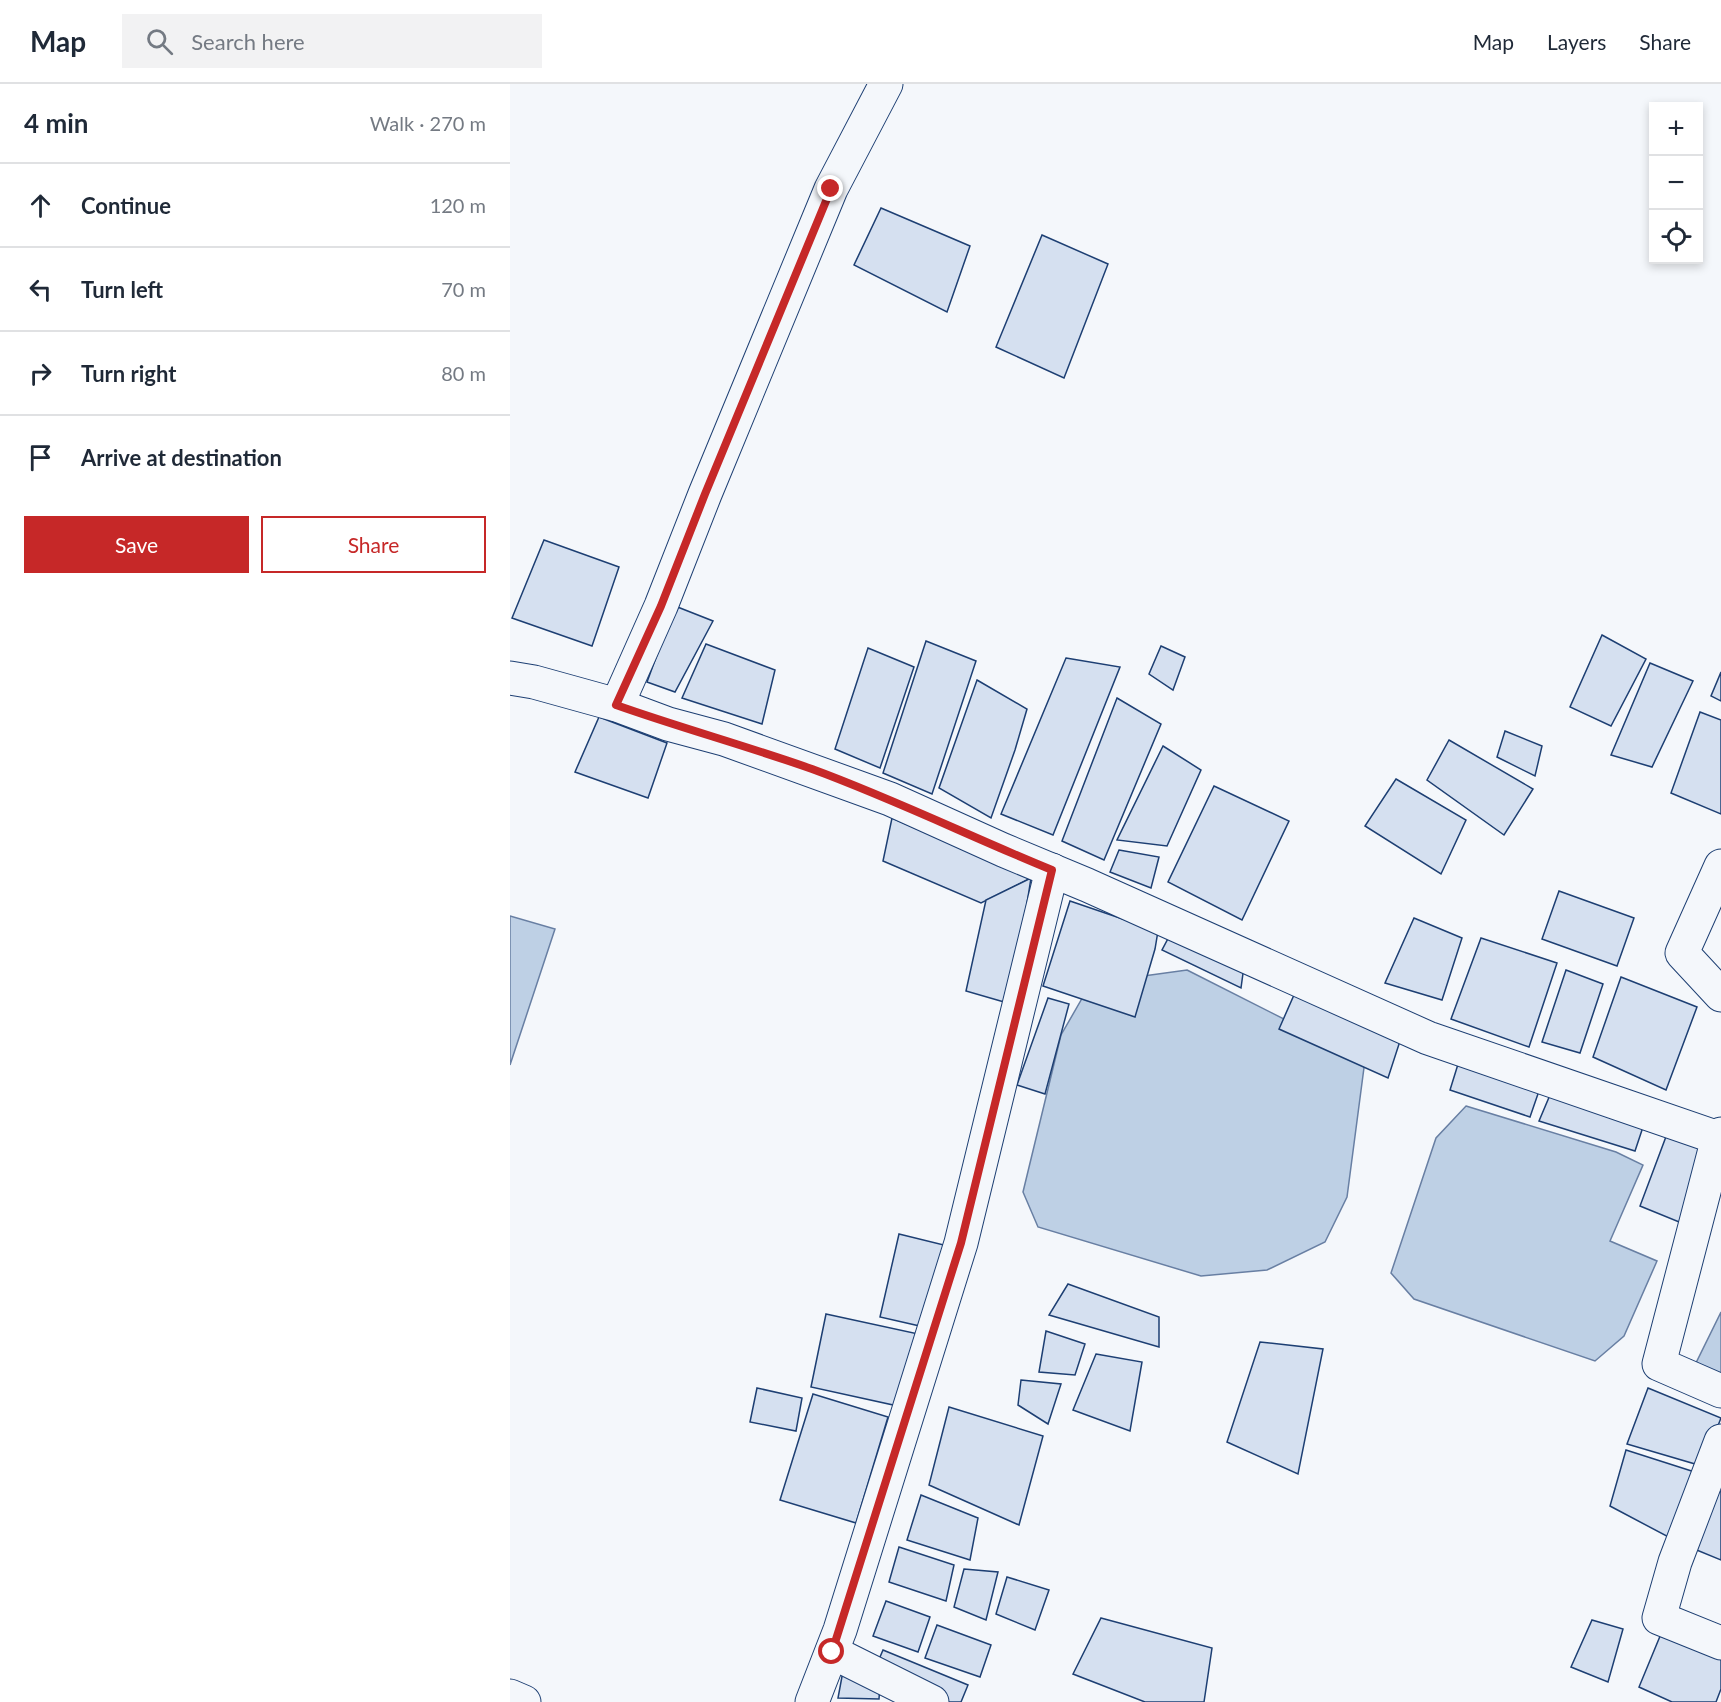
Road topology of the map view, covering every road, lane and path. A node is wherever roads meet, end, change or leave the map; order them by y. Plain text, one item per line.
1 (886, 84) edge
2 (510, 678) edge
3 (616, 705) junction
4 (1721, 867) edge
5 (1052, 870) junction
6 (1721, 995) edge
7 (1719, 1136) edge
8 (1721, 1391) edge
9 (1721, 1441) edge
10 (1714, 1477) edge
11 (1721, 1643) edge
12 (832, 1652) junction
13 (510, 1696) edge
14 (524, 1702) edge
15 (812, 1702) edge
16 (932, 1702) edge

1 - 3 street
2 - 3 street
3 - 5 street
4 - 6 street
5 - 7 street
5 - 12 street
7 - 8 street
9 - 10 street
10 - 11 street
12 - 15 street
12 - 16 street
13 - 14 street

